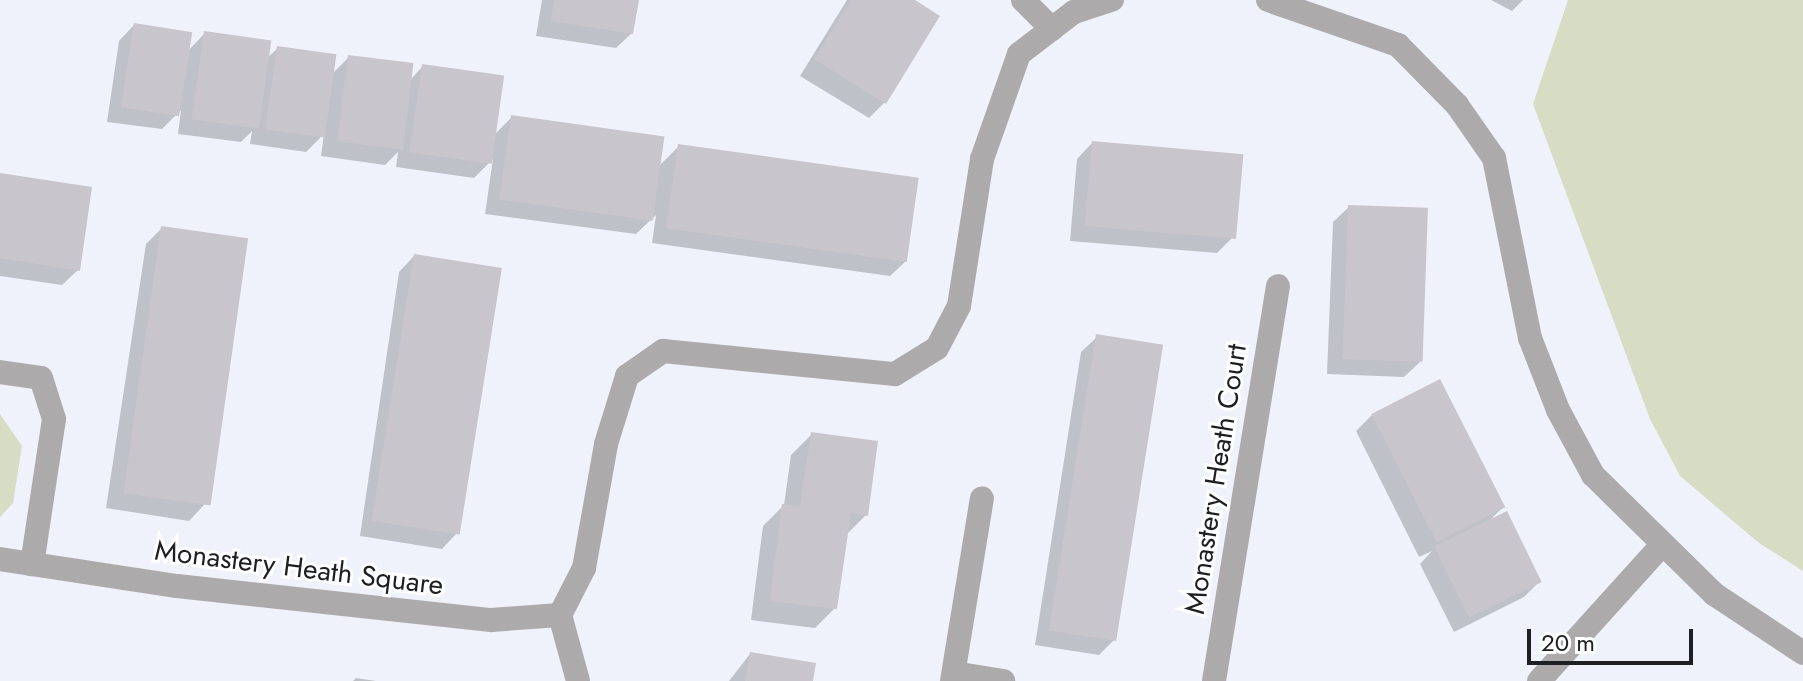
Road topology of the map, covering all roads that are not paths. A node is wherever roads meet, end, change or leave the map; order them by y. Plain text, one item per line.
1 (1023, 0) edge
2 (1112, 0) edge
3 (1268, 0) edge
4 (1052, 29) junction
5 (1278, 286) dead end
6 (0, 372) edge
7 (982, 498) dead end
8 (1662, 545) junction
9 (0, 559) edge
10 (32, 564) junction
11 (560, 615) junction
12 (1803, 653) edge
13 (953, 677) edge
14 (578, 681) edge
15 (1003, 681) edge
16 (1214, 681) edge
17 (1539, 681) edge

1 - 4 street
2 - 4 street
3 - 8 street
4 - 11 street
5 - 16 street, Monastery Heath Court
6 - 10 street
7 - 13 street
8 - 12 street
8 - 17 street
9 - 10 street, Monastery Heath Square
10 - 11 street, Monastery Heath Square
11 - 14 street
13 - 15 street

